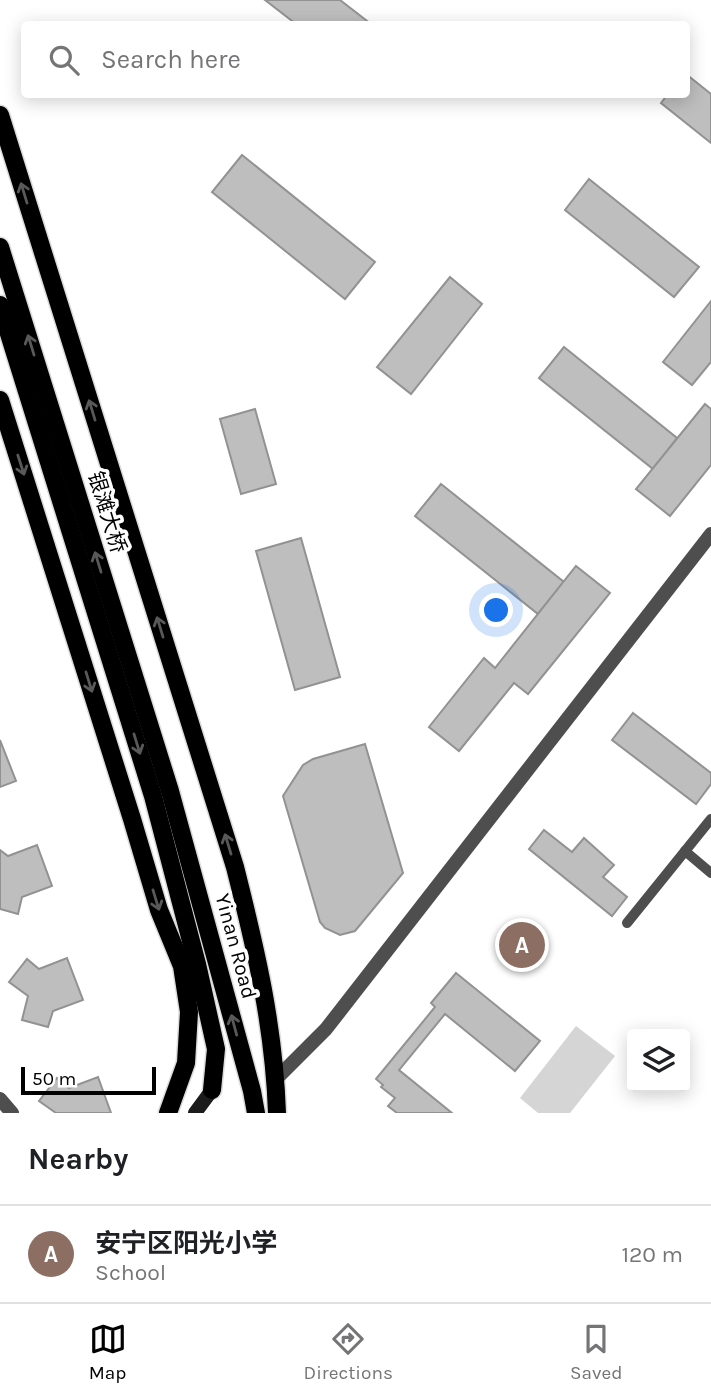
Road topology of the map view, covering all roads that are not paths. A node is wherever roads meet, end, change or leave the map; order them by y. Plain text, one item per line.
1 (0, 115) edge
2 (0, 247) edge
3 (0, 305) edge
4 (0, 400) edge
5 (711, 534) edge
6 (162, 793) junction
7 (711, 819) edge
8 (685, 851) junction
9 (711, 873) edge
10 (627, 923) dead end
11 (276, 1079) junction
12 (212, 1090) joint
13 (0, 1099) edge
14 (12, 1113) edge
15 (168, 1113) edge
16 (195, 1113) edge
17 (256, 1113) edge
18 (277, 1113) edge

11 -> 1 main road
6 -> 2 main road, 银滩大桥
3 -> 6 main road, 银滩大桥
4 -> 15 main road
5 - 11 street
6 - 12 main road, Yinan Road
17 -> 6 main road, Yinan Road
7 - 8 lane
8 - 9 lane
8 - 10 lane
11 - 18 main road
12 - 16 main road
13 - 14 street

